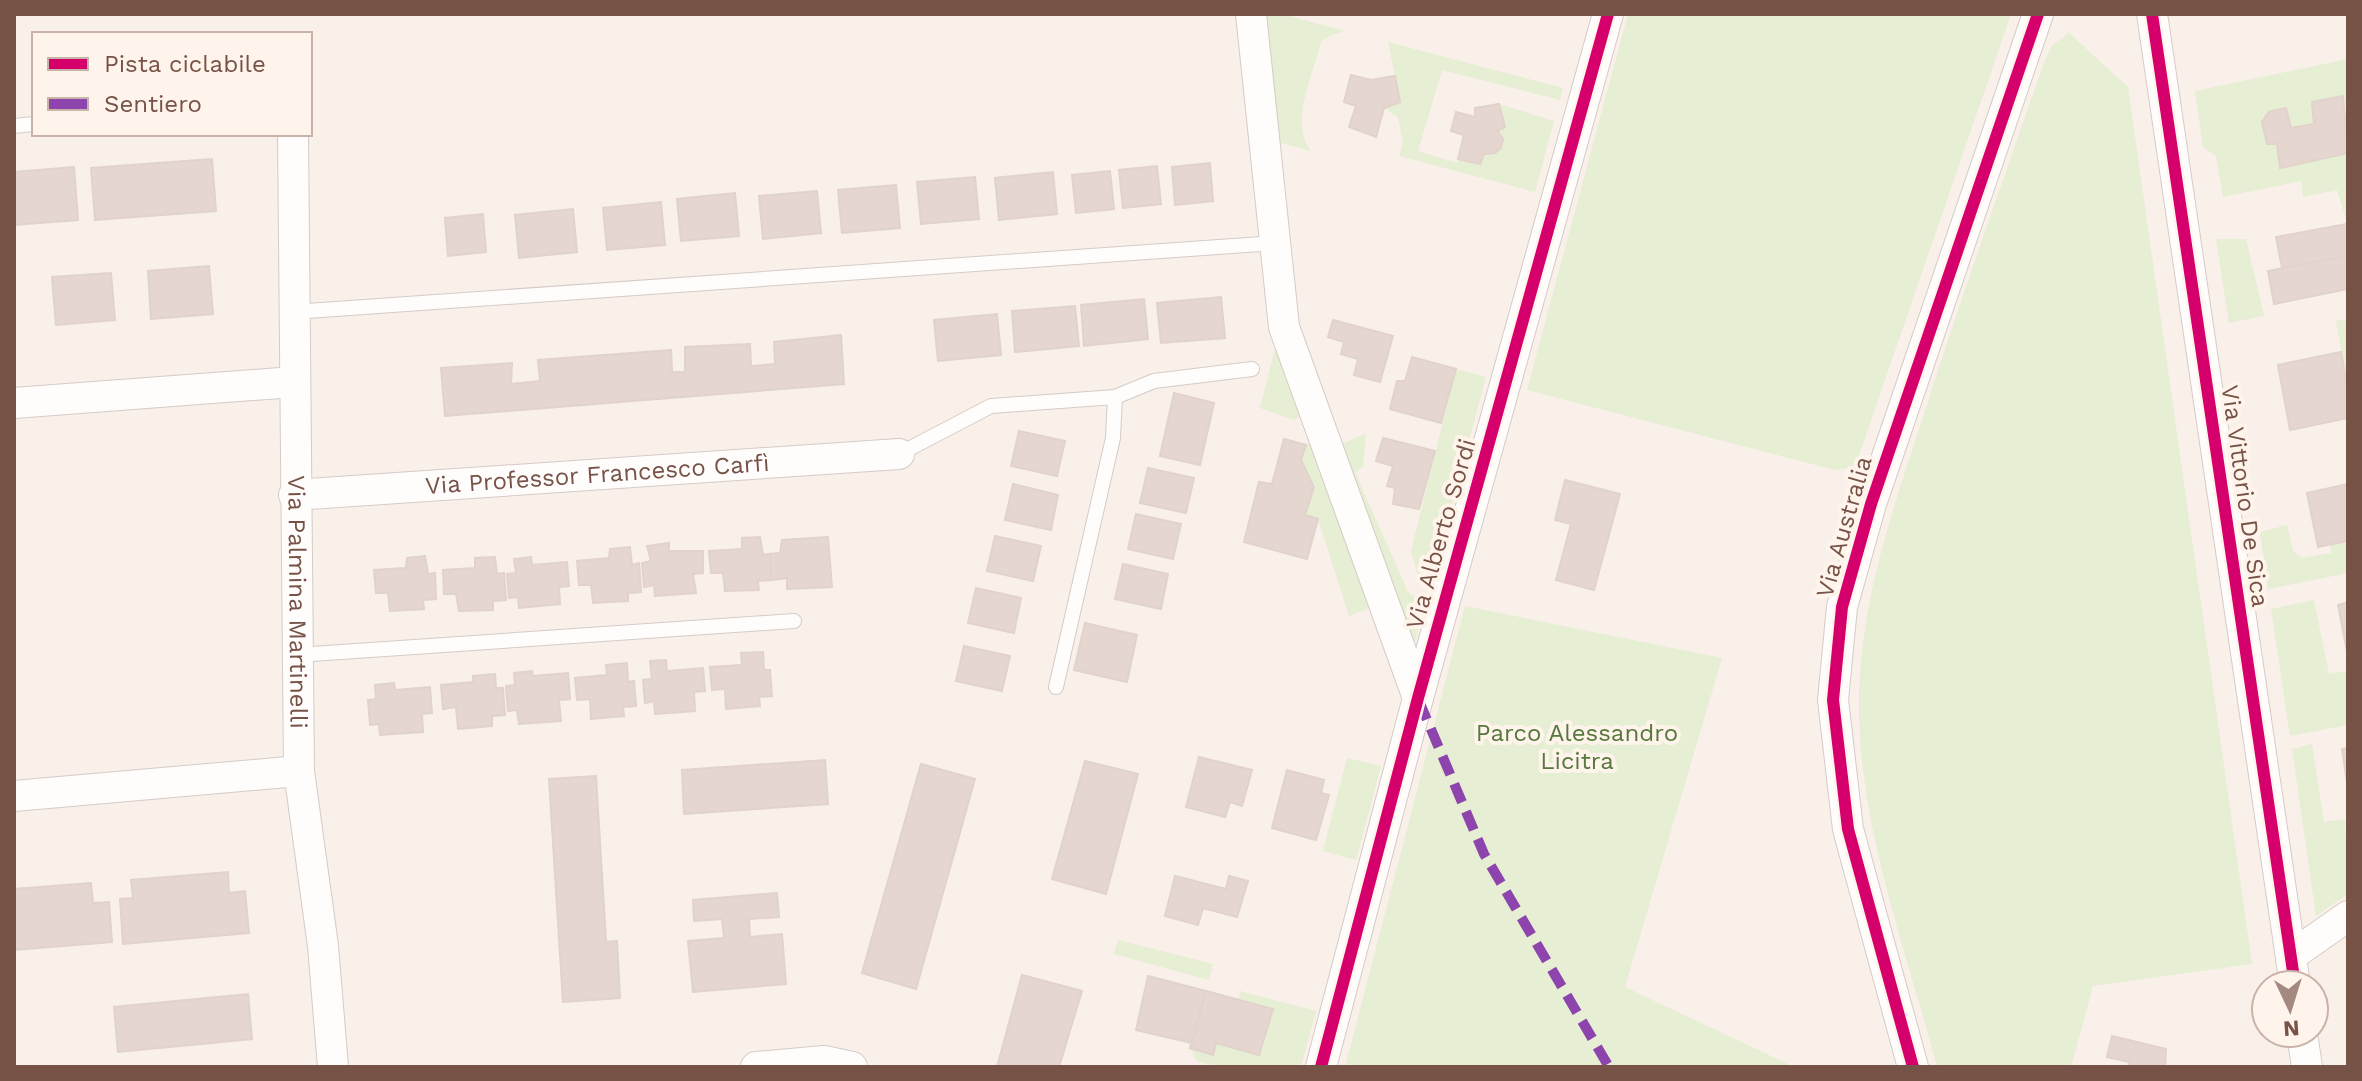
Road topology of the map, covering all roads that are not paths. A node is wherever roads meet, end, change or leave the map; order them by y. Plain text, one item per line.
1 (1251, 14) edge
2 (1608, 14) edge
3 (2038, 14) edge
4 (2149, 15) edge
5 (293, 136) edge
6 (1275, 243) junction
7 (293, 312) junction
8 (1252, 369) dead end
9 (293, 382) junction
10 (1115, 397) junction
11 (14, 403) edge
12 (899, 454) joint
13 (294, 495) junction
14 (794, 621) dead end
15 (297, 655) junction
16 (1056, 687) dead end
17 (1418, 698) junction
18 (299, 771) junction
19 (14, 796) edge
20 (2348, 916) edge
21 (2293, 969) edge
22 (2294, 969) edge
23 (333, 1067) edge
24 (756, 1067) edge
25 (852, 1067) edge
26 (1321, 1067) edge
27 (1913, 1067) edge

1 - 6 street
2 - 17 street, Via Alberto Sordi
3 - 27 street, Via Australia
4 - 21 street, Via Vittorio De Sica
5 - 7 street, Via Palmina Martinelli
6 - 7 lane
6 - 17 street
7 - 9 street, Via Palmina Martinelli
8 - 10 lane
9 - 11 street
9 - 13 street, Via Palmina Martinelli
10 - 12 lane
10 - 16 lane
12 - 13 street, Via Professor Francesco Carfì
13 - 15 street, Via Palmina Martinelli
14 - 15 lane
15 - 18 street, Via Palmina Martinelli
17 - 26 street, Via Alberto Sordi
18 - 19 street
18 - 23 street, Via Palmina Martinelli
20 - 22 street
24 - 25 street

